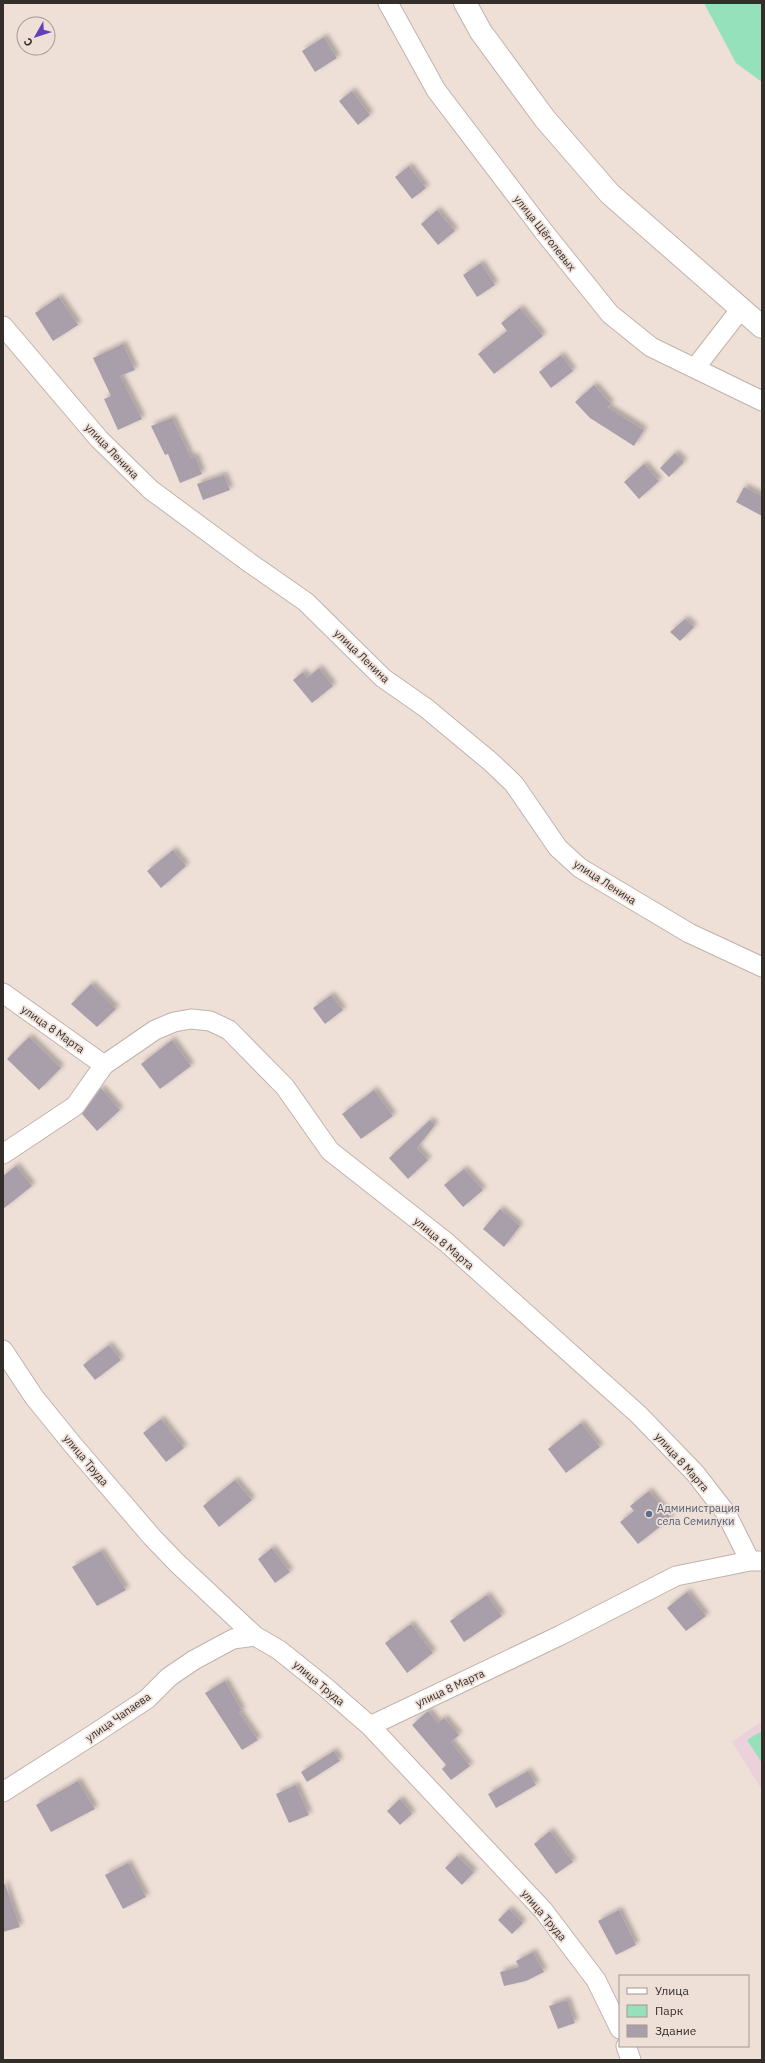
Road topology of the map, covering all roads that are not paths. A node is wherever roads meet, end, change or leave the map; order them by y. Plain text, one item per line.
1 (388, 3) edge
2 (465, 3) edge
3 (740, 310) junction
4 (762, 327) edge
5 (6, 336) edge
6 (695, 368) junction
7 (762, 401) edge
8 (762, 966) edge
9 (3, 993) edge
10 (104, 1065) junction
11 (3, 1154) edge
12 (3, 1350) edge
13 (756, 1561) edge
14 (255, 1636) junction
15 (370, 1726) junction
16 (3, 1792) edge
17 (619, 2027) edge
18 (626, 2047) edge
19 (631, 2060) edge

1 - 6 street, улица Щёголевых
2 - 3 main road
3 - 4 main road
3 - 6 street
5 - 8 street, улица Ленина
6 - 7 street, улица Щёголевых
9 - 10 street, улица 8 Марта
10 - 11 street, улица 8 Марта
10 - 13 street, улица 8 Марта
12 - 14 street, улица Труда
13 - 15 street, улица 8 Марта
14 - 15 street, улица Труда
14 - 16 street, улица Чапаева
15 - 17 street, улица Труда
18 - 19 street

